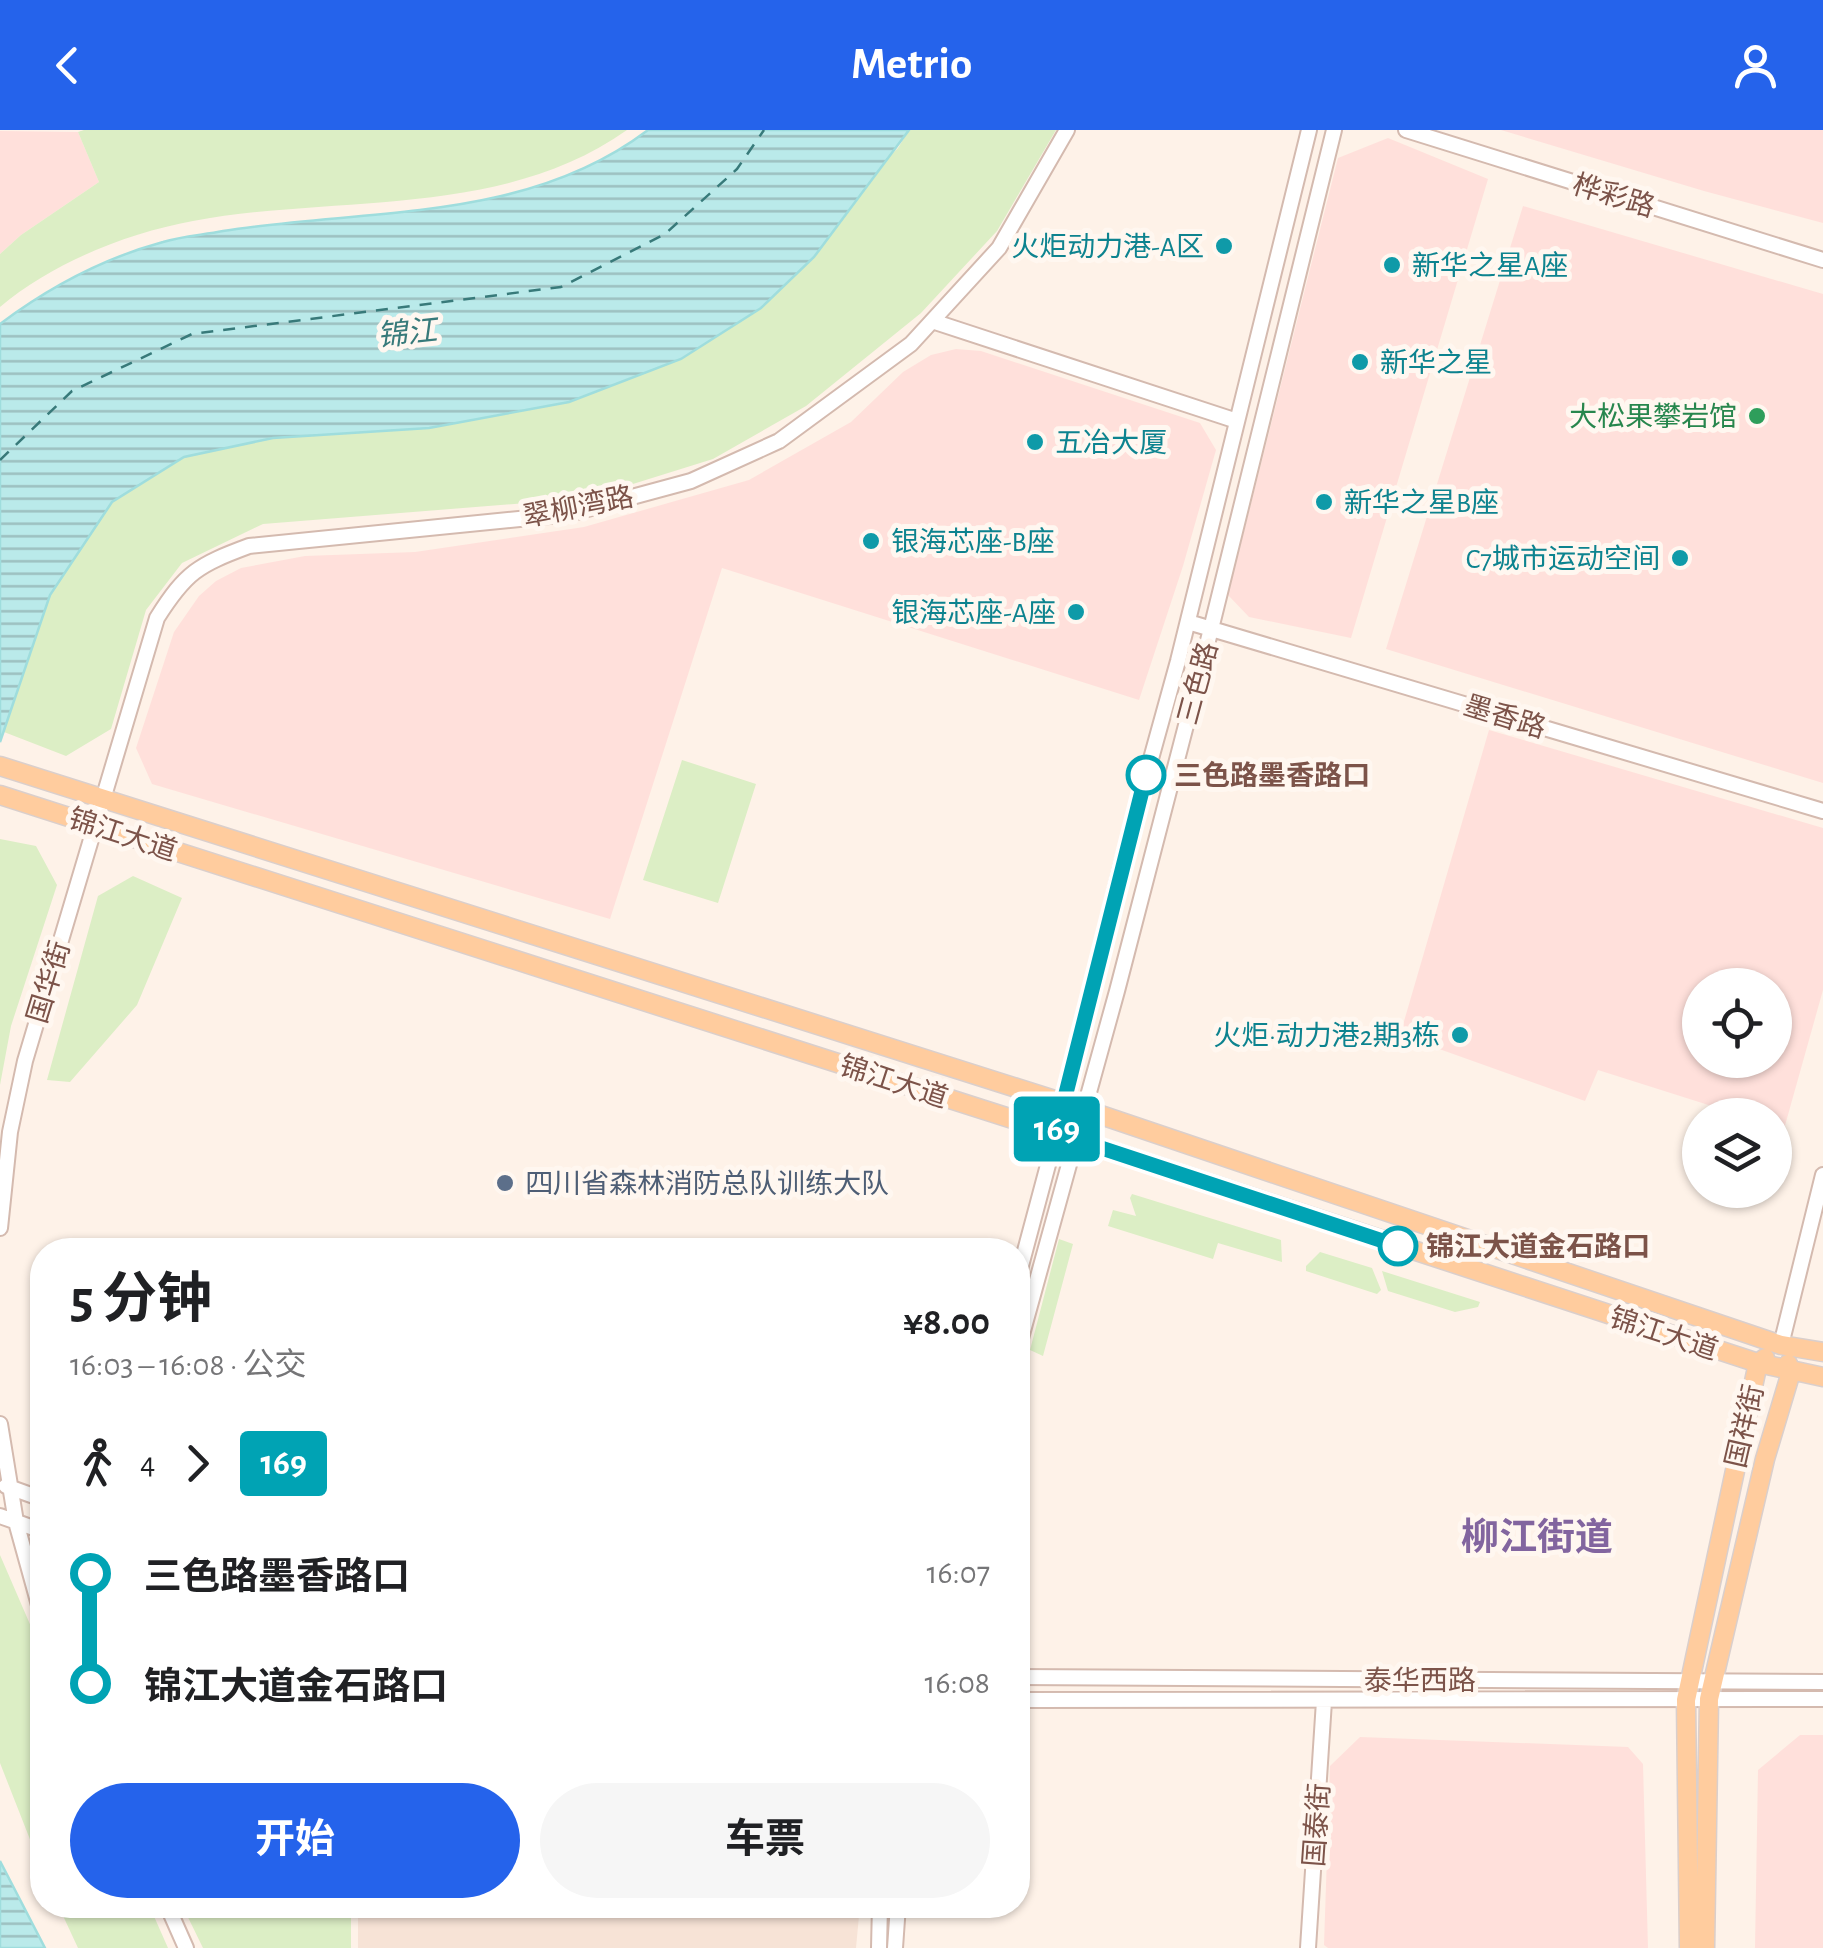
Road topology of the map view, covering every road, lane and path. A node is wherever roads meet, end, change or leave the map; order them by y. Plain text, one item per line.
1 (1067, 130) edge
2 (1309, 130) edge
3 (1334, 130) edge
4 (1406, 130) edge
5 (1823, 260) edge
6 (932, 321) junction
7 (1237, 421) junction
8 (1188, 622) junction
9 (1212, 629) junction
10 (0, 766) edge
11 (0, 795) edge
12 (103, 799) junction
13 (1823, 811) edge
14 (95, 825) junction
15 (1073, 1107) junction
16 (1065, 1137) junction
17 (1823, 1176) edge
18 (0, 1228) edge
19 (1030, 1241) edge
20 (1030, 1295) edge
21 (1781, 1345) junction
22 (1823, 1352) edge
23 (1758, 1364) junction
24 (1790, 1372) junction
25 (1823, 1377) edge
26 (0, 1424) edge
27 (5, 1486) edge
28 (30, 1495) edge
29 (0, 1516) edge
30 (16, 1522) junction
31 (30, 1527) edge
32 (30, 1573) edge
33 (1030, 1677) edge
34 (1823, 1682) edge
35 (1688, 1691) junction
36 (1711, 1691) junction
37 (1823, 1699) edge
38 (1030, 1700) edge
39 (1324, 1701) junction
40 (173, 1918) edge
41 (879, 1918) edge
42 (897, 1918) edge
43 (186, 1948) edge
44 (878, 1948) edge
45 (895, 1948) edge
46 (1308, 1948) edge
47 (1689, 1948) edge
48 (1705, 1948) edge

1 - 6 street, 翠柳湾路
2 - 7 street, 三色路
3 - 9 street, 三色路
4 - 5 street, 桦彩路
6 - 7 street
6 - 12 street, 翠柳湾路
7 - 8 street, 三色路
8 - 9 street, 墨香路
8 - 15 street, 三色路
9 - 13 street, 墨香路
9 - 15 street, 三色路
10 - 12 main road, 锦江大道
11 - 14 main road, 锦江大道
12 - 14 street, 国华街
12 - 15 main road, 锦江大道
14 - 16 main road, 锦江大道
14 - 18 street, 国华街
15 - 16 street, 三色路
15 - 21 main road, 锦江大道
16 - 19 street, 三色路
16 - 20 street, 三色路
16 - 23 main road, 锦江大道
17 - 21 street
21 - 22 main road, 锦江大道
21 - 23 main road, 国祥街
21 - 24 main road, 国祥街
23 - 24 main road, 锦江大道
23 - 35 main road, 国祥街
24 - 25 main road, 锦江大道
24 - 36 main road, 国祥街
26 - 27 street
27 - 28 street
27 - 30 street
29 - 30 street
30 - 31 street
30 - 32 street
33 - 35 street, 泰华西路
34 - 36 street, 泰华西路
35 - 36 street, 泰华西路
35 - 39 street, 泰华西路
35 - 47 main road, 国祥街
36 - 37 street, 泰华西路
36 - 48 main road, 国祥街
38 - 39 street, 泰华西路
39 - 46 street, 国泰街
40 - 43 street
41 - 44 street
42 - 45 street

